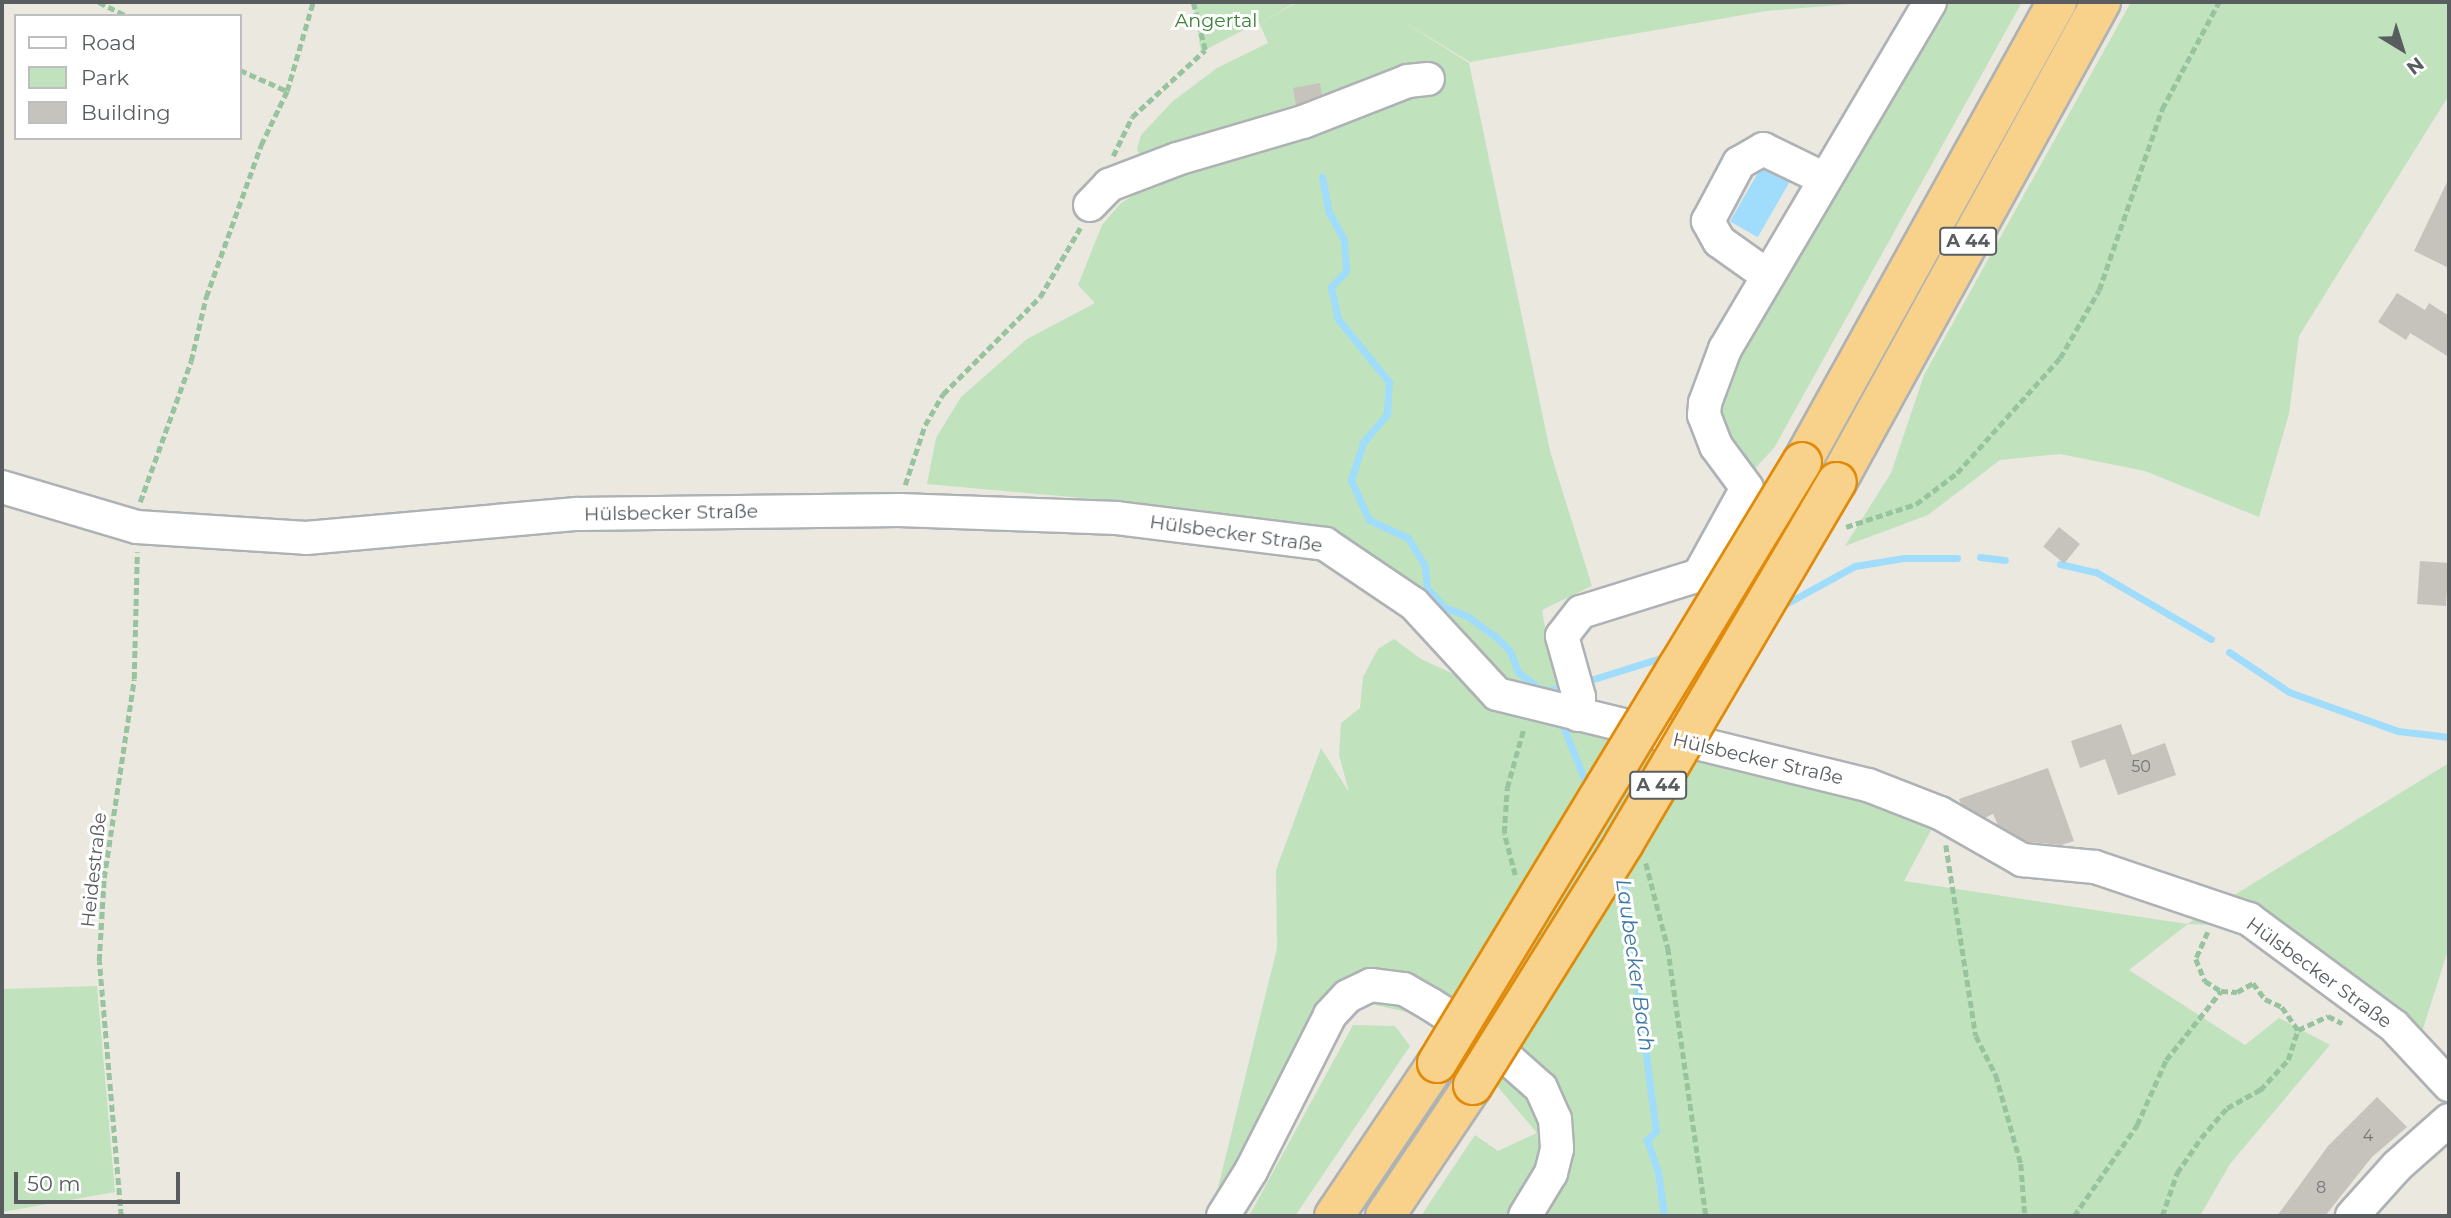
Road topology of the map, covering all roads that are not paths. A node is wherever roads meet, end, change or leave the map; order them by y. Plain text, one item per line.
1 (1930, 2) edge
2 (2057, 2) edge
3 (2101, 2) edge
4 (1428, 79) dead end
5 (1825, 179) junction
6 (1090, 205) road end
7 (1768, 276) junction
8 (2, 487) edge
9 (1575, 694) junction
10 (2449, 1085) edge
11 (2449, 1121) edge
12 (1223, 1216) edge
13 (1334, 1216) edge
14 (1385, 1216) edge
15 (1525, 1216) edge
16 (2352, 1216) edge

1 - 5 street
2 - 13 highway, A 44, bridge
3 - 14 highway, A 44, bridge
4 - 6 street
5 - 7 street
5 - 7 street
7 - 9 street
8 - 9 street, Hülsbecker Straße
9 - 10 street, Hülsbecker Straße
11 - 16 street
12 - 15 street

